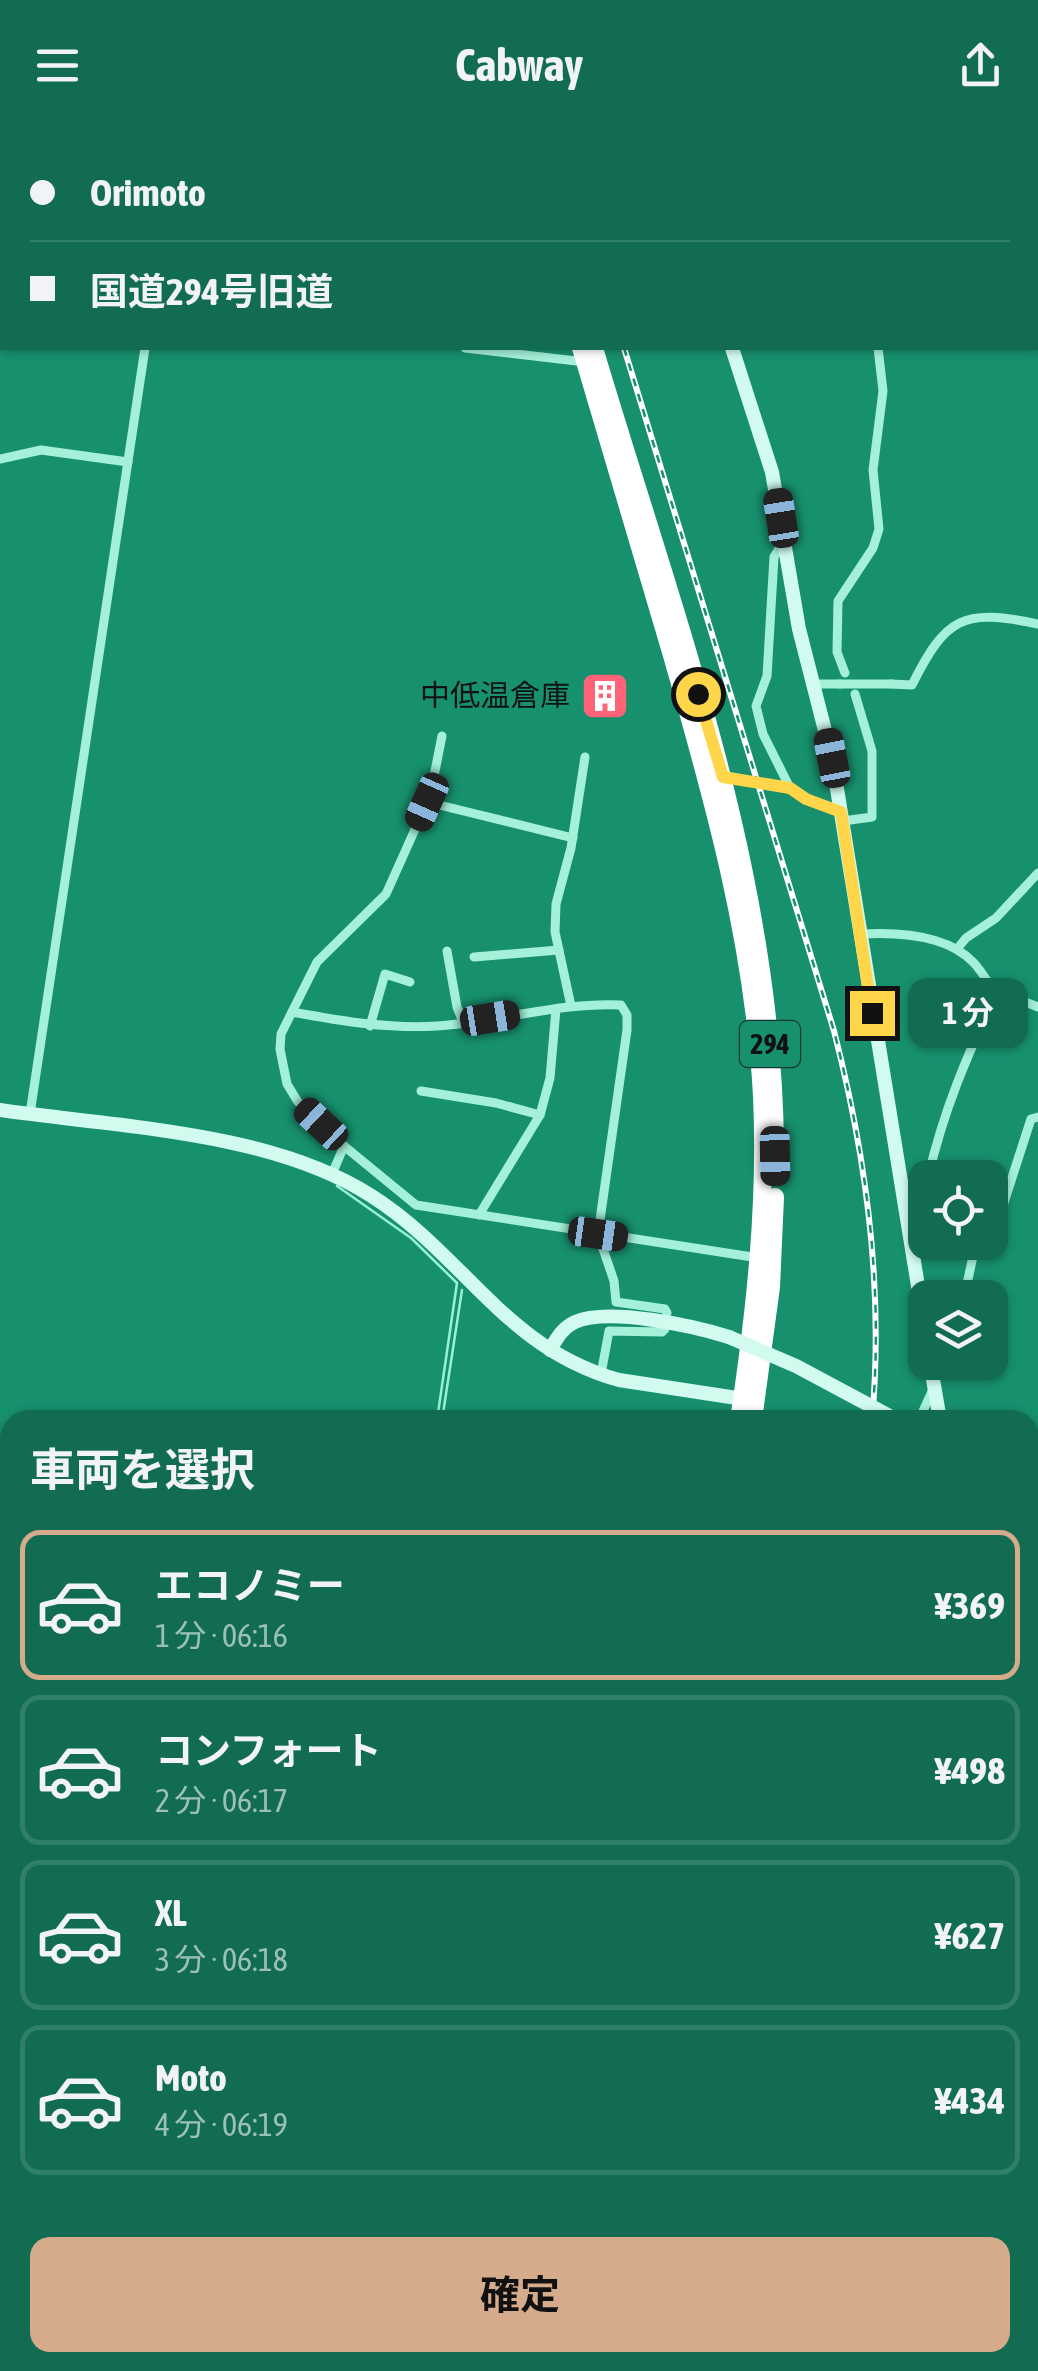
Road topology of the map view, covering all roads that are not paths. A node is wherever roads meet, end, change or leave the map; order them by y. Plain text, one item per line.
1 (145, 350) edge
2 (526, 350) edge
3 (733, 350) edge
4 (878, 350) edge
5 (587, 352) edge
6 (0, 458) edge
7 (128, 462) junction
8 (784, 541) junction
9 (1038, 624) edge
10 (845, 673) dead end
11 (812, 684) junction
12 (855, 694) dead end
13 (442, 736) dead end
14 (585, 757) dead end
15 (714, 775) junction
16 (790, 788) junction
17 (427, 802) junction
18 (842, 816) junction
19 (572, 838) junction
20 (1038, 873) edge
21 (860, 934) junction
22 (957, 949) junction
23 (559, 950) junction
24 (447, 951) dead end
25 (474, 957) dead end
26 (410, 982) dead end
27 (996, 995) junction
28 (572, 1006) junction
29 (1038, 1008) edge
30 (556, 1009) junction
31 (292, 1012) junction
32 (463, 1022) junction
33 (370, 1026) junction
34 (421, 1091) dead end
35 (0, 1110) edge
36 (30, 1114) junction
37 (540, 1114) junction
38 (1038, 1118) edge
39 (344, 1146) junction
40 (932, 1160) edge
41 (332, 1174) junction
42 (1008, 1190) edge
43 (479, 1215) junction
44 (908, 1231) edge
45 (598, 1234) junction
46 (760, 1258) junction
47 (667, 1313) dead end
48 (665, 1329) dead end
49 (550, 1350) junction
50 (601, 1374) junction
51 (933, 1380) edge
52 (934, 1387) junction
53 (750, 1406) edge
54 (878, 1410) edge
55 (923, 1410) edge
56 (938, 1410) edge

1 - 7 street
2 - 5 street
3 - 8 street
4 - 10 street
5 - 15 highway, 294
6 - 7 street
7 - 36 street
8 - 11 street
8 - 16 street
9 - 11 street, bridge
11 - 18 street
12 - 18 street
13 - 17 street
14 - 19 street
15 - 16 street
15 - 46 highway, 294
15 - 53 highway, 294
16 - 18 street
17 - 19 street
17 - 31 street
18 - 21 street
19 - 23 street
20 - 22 street
21 - 22 street
21 - 44 street
22 - 27 street
23 - 25 street
23 - 28 street
24 - 32 street
26 - 33 street
27 - 29 street
27 - 40 street
28 - 30 street
28 - 45 street
30 - 32 street
30 - 37 street
31 - 33 street
31 - 39 street
32 - 33 street
34 - 37 street
35 - 36 street
36 - 41 street
37 - 43 street
38 - 42 street
39 - 41 street
39 - 43 street
41 - 49 street
43 - 45 street
45 - 46 street
45 - 47 street
46 - 53 highway, 294
48 - 50 street
49 - 50 street
49 - 54 street, bridge
50 - 53 street
51 - 52 street
52 - 55 street
52 - 56 street

